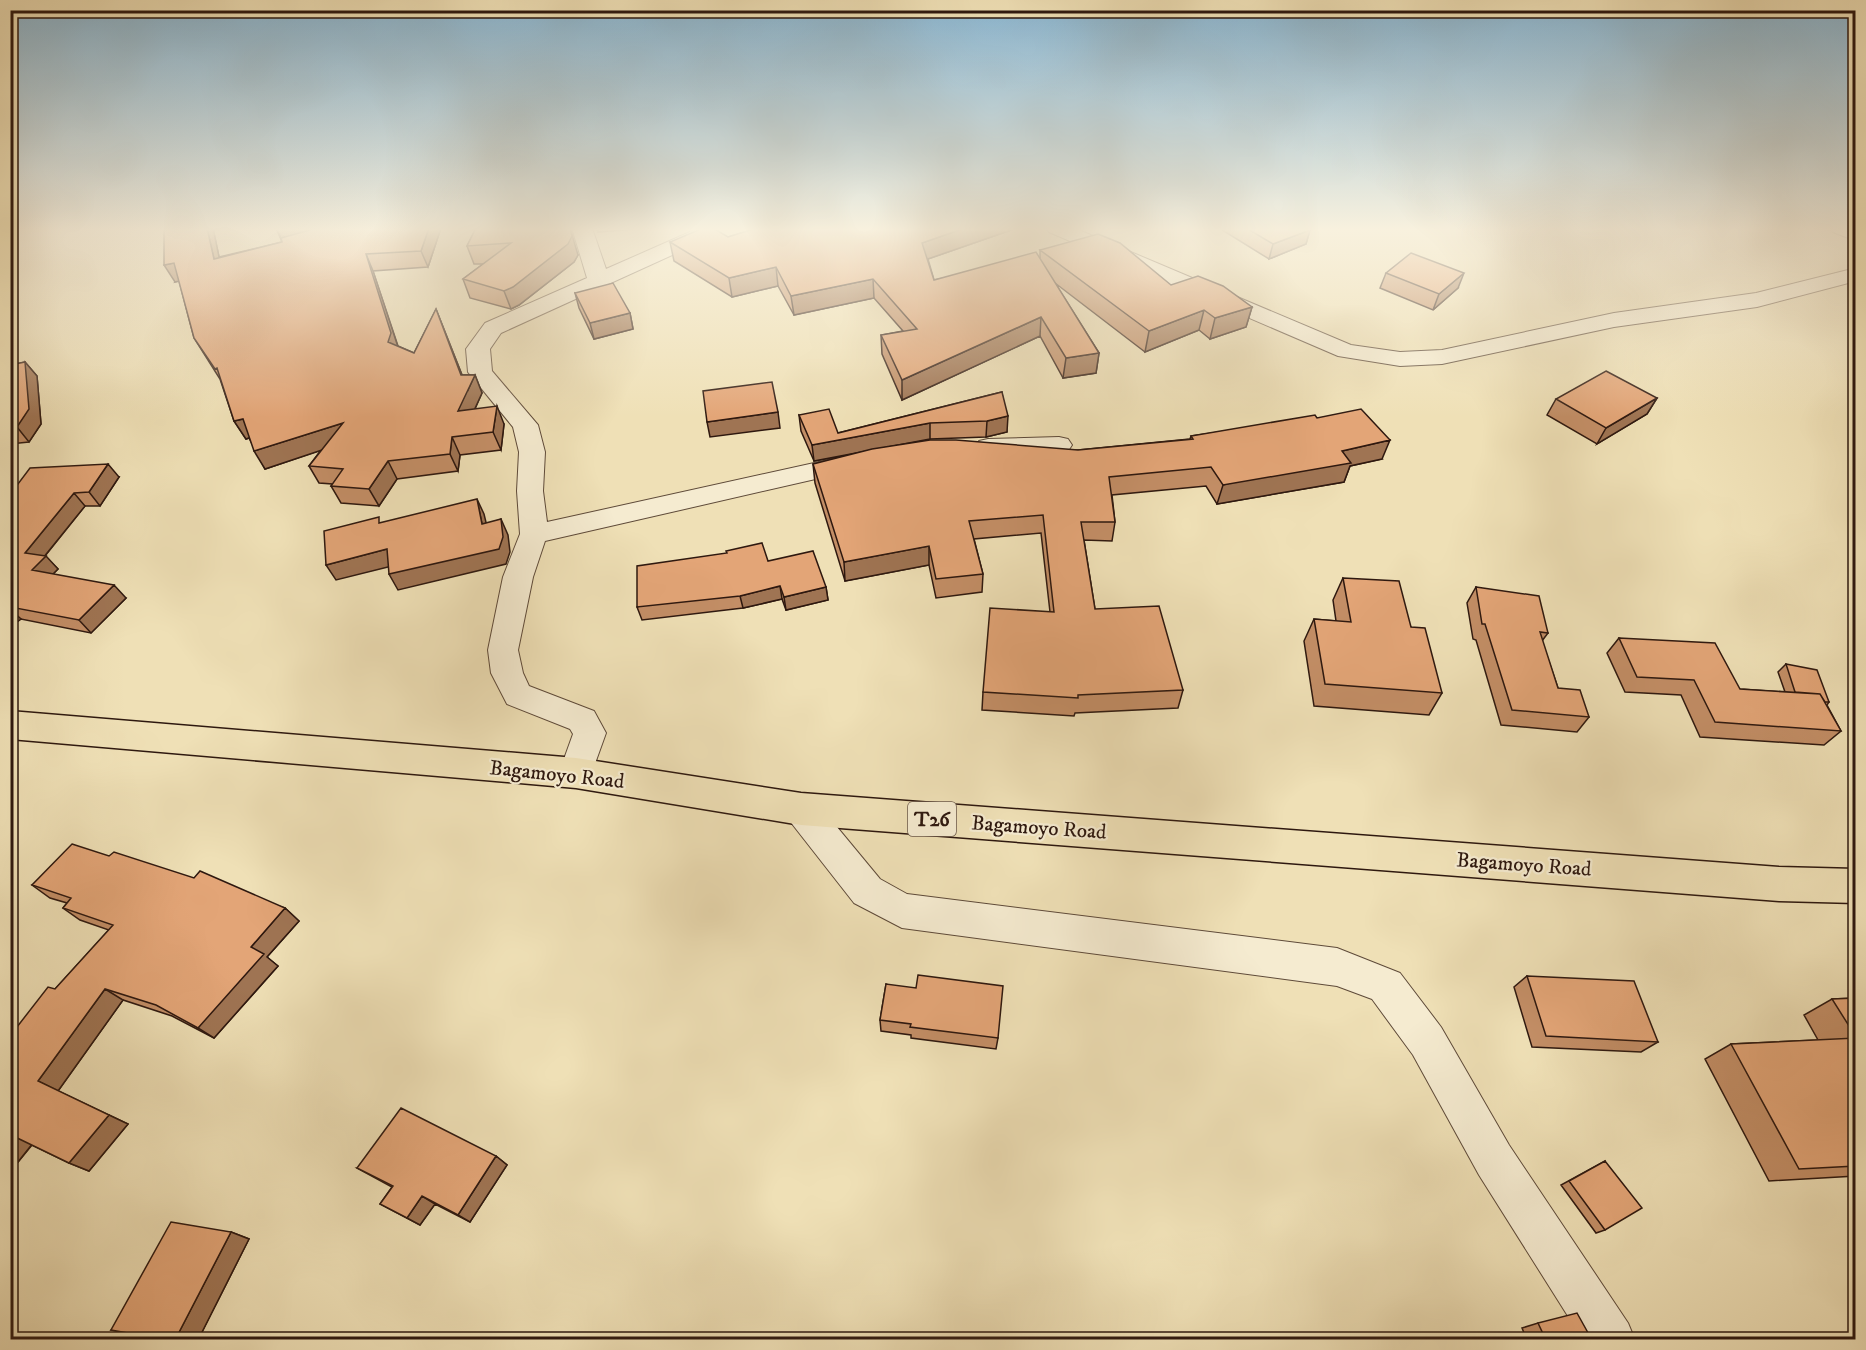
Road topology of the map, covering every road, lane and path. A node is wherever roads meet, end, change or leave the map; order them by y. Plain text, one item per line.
1 (572, 291) edge
2 (1205, 291) edge
3 (1791, 291) edge
4 (1059, 445) dead end
5 (965, 448) edge
6 (884, 456) edge
7 (534, 534) junction
8 (10, 725) edge
9 (576, 773) junction
10 (801, 809) junction
11 (1856, 886) edge
12 (1611, 1340) edge

1 - 7 street
2 - 3 street
4 - 5 street
6 - 7 street
7 - 9 street
8 - 9 highway, Bagamoyo Road / T26
9 - 10 highway, Bagamoyo Road / T26
10 - 11 highway, Bagamoyo Road / T26
10 - 12 street

